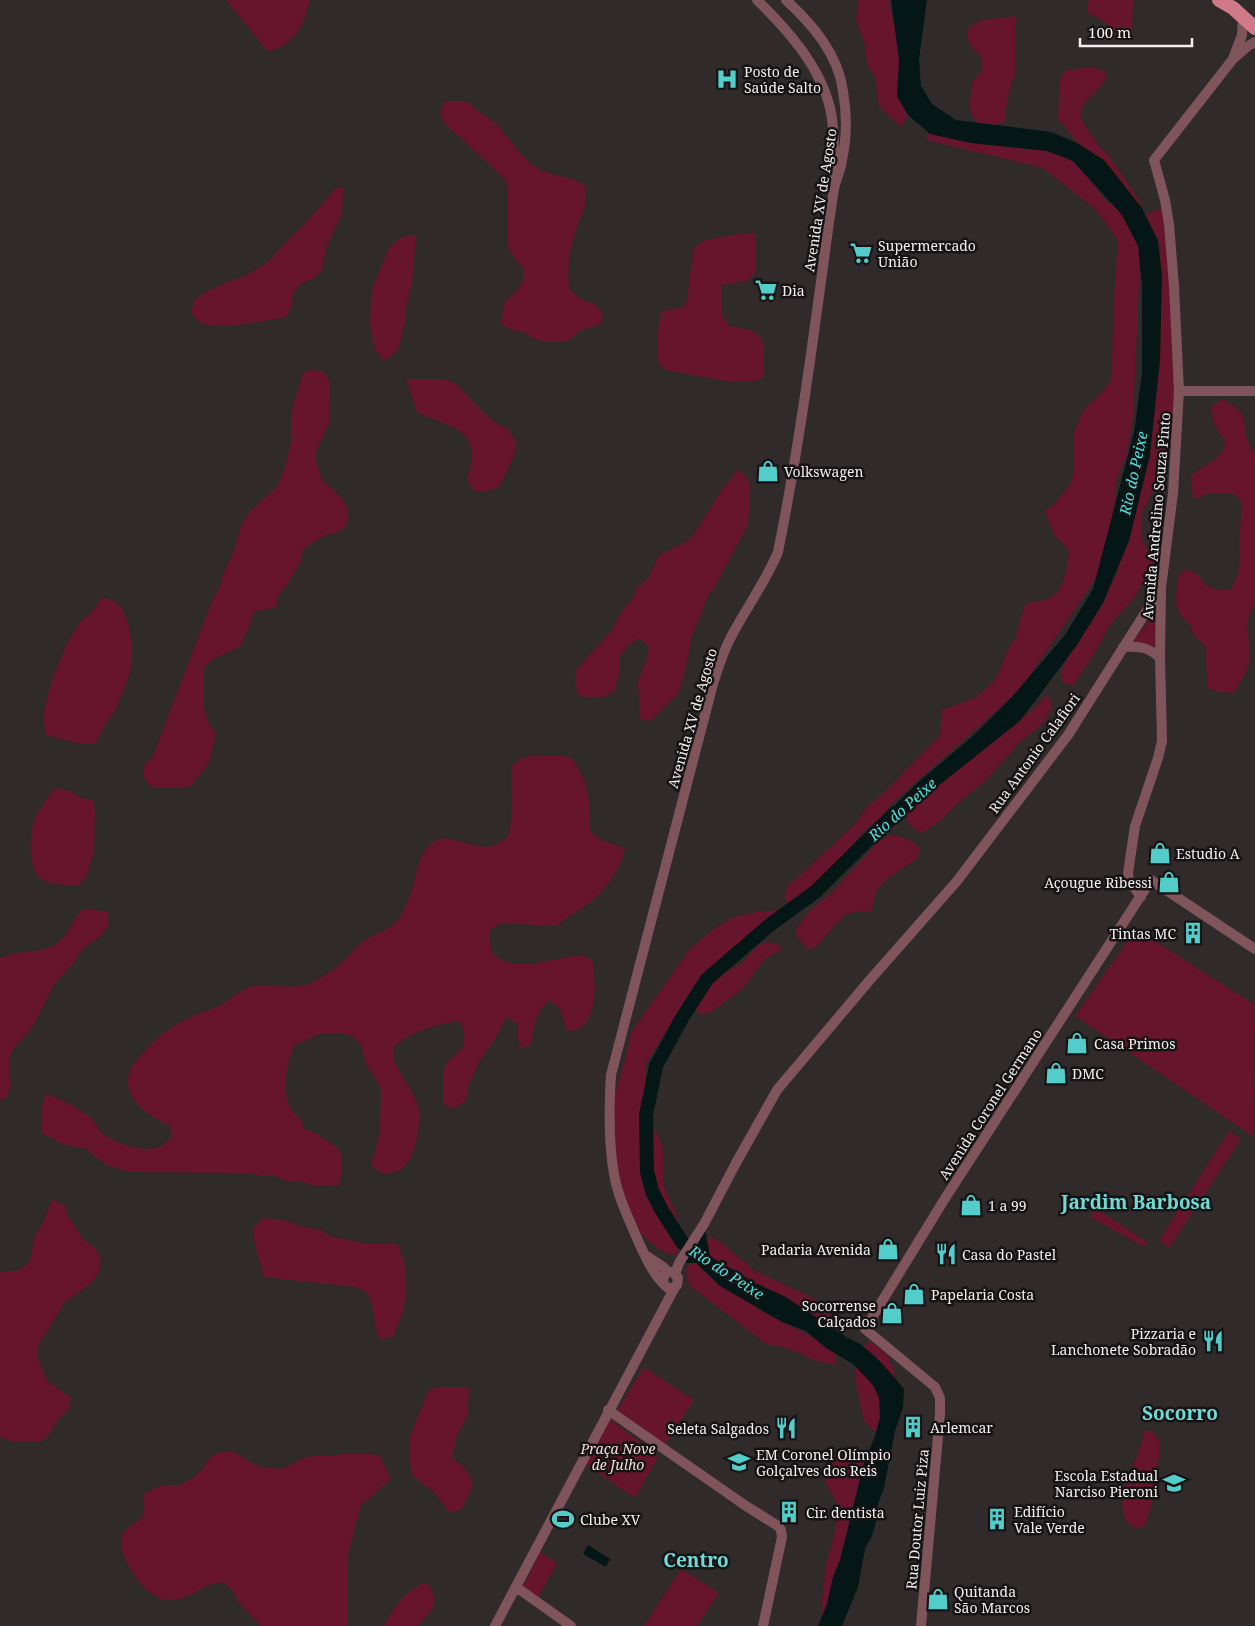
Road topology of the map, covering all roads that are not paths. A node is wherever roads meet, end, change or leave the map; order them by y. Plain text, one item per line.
1 (757, 0) edge
2 (786, 0) edge
3 (1219, 0) edge
4 (1243, 0) edge
5 (1243, 18) junction
6 (1255, 28) edge
7 (1255, 42) edge
8 (1233, 59) junction
9 (832, 125) junction
10 (846, 126) junction
11 (834, 188) junction
12 (1179, 391) junction
13 (1255, 391) edge
14 (1161, 588) junction
15 (1123, 647) junction
16 (1160, 658) junction
17 (1141, 898) junction
18 (1255, 949) edge
19 (644, 1254) junction
20 (672, 1273) junction
21 (663, 1283) junction
22 (675, 1286) junction
23 (658, 1317) junction
24 (865, 1329) joint
25 (608, 1410) junction
26 (516, 1587) junction
27 (495, 1626) edge
28 (571, 1626) edge
29 (763, 1626) edge
30 (921, 1626) edge

1 - 9 street
2 - 10 street, Avenida XV de Agosto
3 - 5 main road
4 - 5 main road
5 - 6 main road
5 - 8 street
7 - 8 street
8 - 12 street, Avenida Andrelino Souza Pinto
9 - 10 street
9 - 11 street
10 - 11 street, Avenida XV de Agosto
11 - 19 street, Avenida XV de Agosto
12 - 13 street
12 - 14 street, Avenida Andrelino Souza Pinto
14 - 15 street, Rua Antonio Calafiori
14 - 16 street, Avenida Andrelino Souza Pinto
15 - 16 street
15 - 20 street, Rua Antonio Calafiori
16 - 17 street, Avenida Andrelino Souza Pinto
17 - 18 street, Avenida Coronel Germano
17 - 24 street, Avenida Coronel Germano
19 - 20 street
19 - 21 street, Avenida XV de Agosto
20 - 21 street
20 - 22 street
21 - 22 street
21 - 23 street
22 - 23 street
23 - 25 street
24 - 30 street, Rua Doutor Luiz Piza
25 - 26 street
25 - 29 street
26 - 27 street
26 - 28 street

